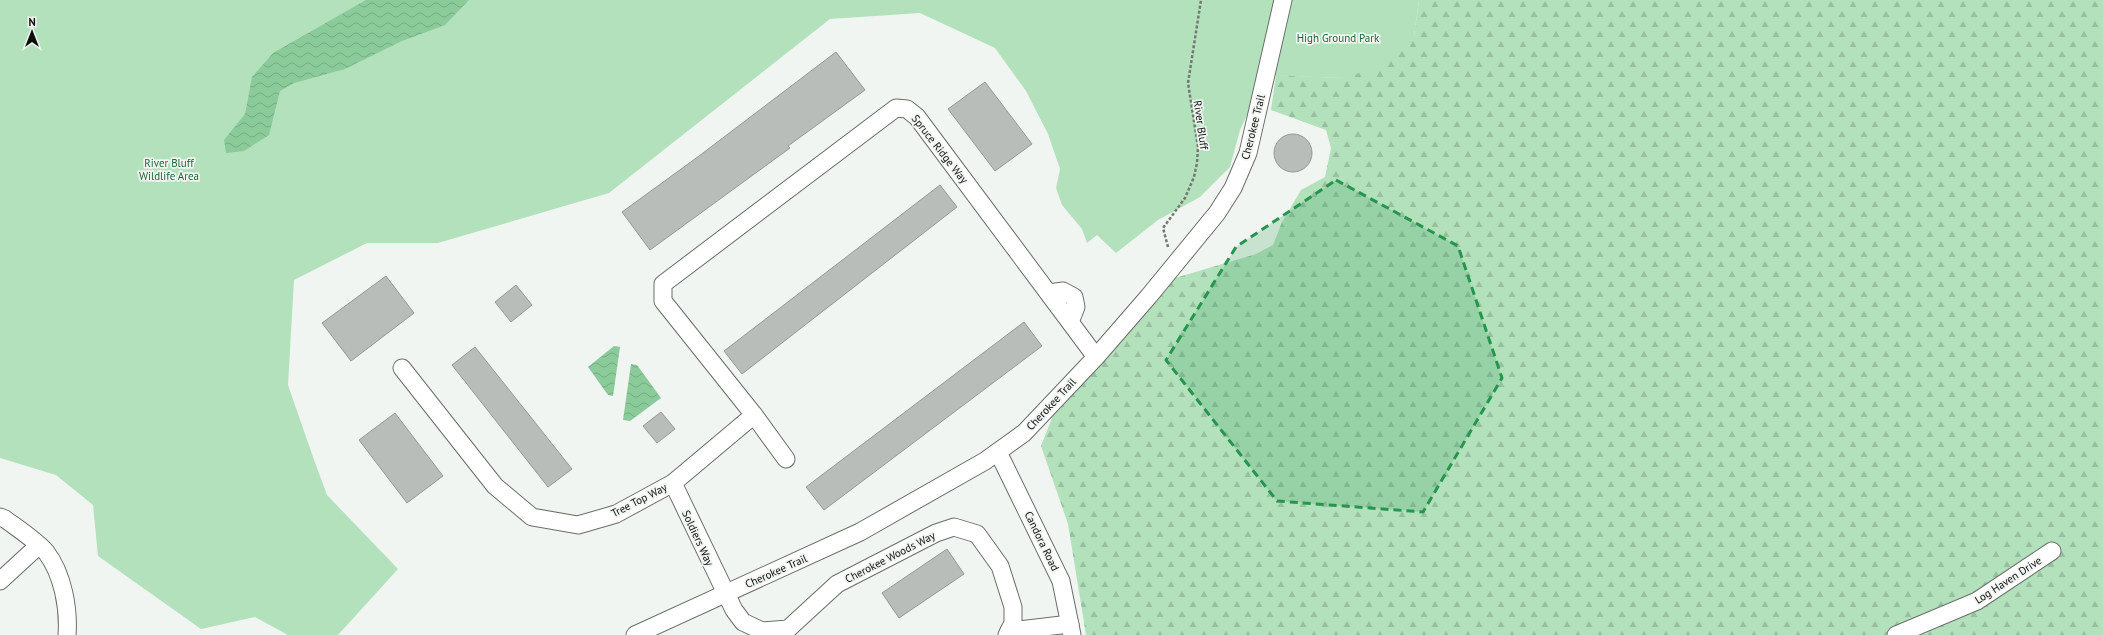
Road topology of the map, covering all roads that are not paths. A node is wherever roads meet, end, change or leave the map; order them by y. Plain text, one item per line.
1 (1283, 0) edge
2 (1096, 357) junction
3 (402, 368) dead end
4 (754, 416) junction
5 (998, 452) junction
6 (786, 459) dead end
7 (672, 483) junction
8 (0, 517) edge
9 (38, 546) junction
10 (2052, 551) dead end
11 (0, 581) edge
12 (724, 594) junction
13 (1071, 629) edge
14 (1008, 633) edge
15 (67, 635) edge
16 (636, 635) edge
17 (1896, 635) edge

1 - 2 street, Cherokee Trail
2 - 4 street, Spruce Ridge Way
2 - 5 street, Cherokee Trail
3 - 7 street, Tree Top Way
4 - 6 street
4 - 7 street, Tree Top Way
5 - 12 street, Cherokee Trail
5 - 13 street, Candora Road
7 - 12 street, Soldiers Way
8 - 9 street
9 - 11 street
9 - 15 street
10 - 17 street, Log Haven Drive
12 - 14 street, Cherokee Woods Way
12 - 16 street, Cherokee Trail
13 - 14 street

